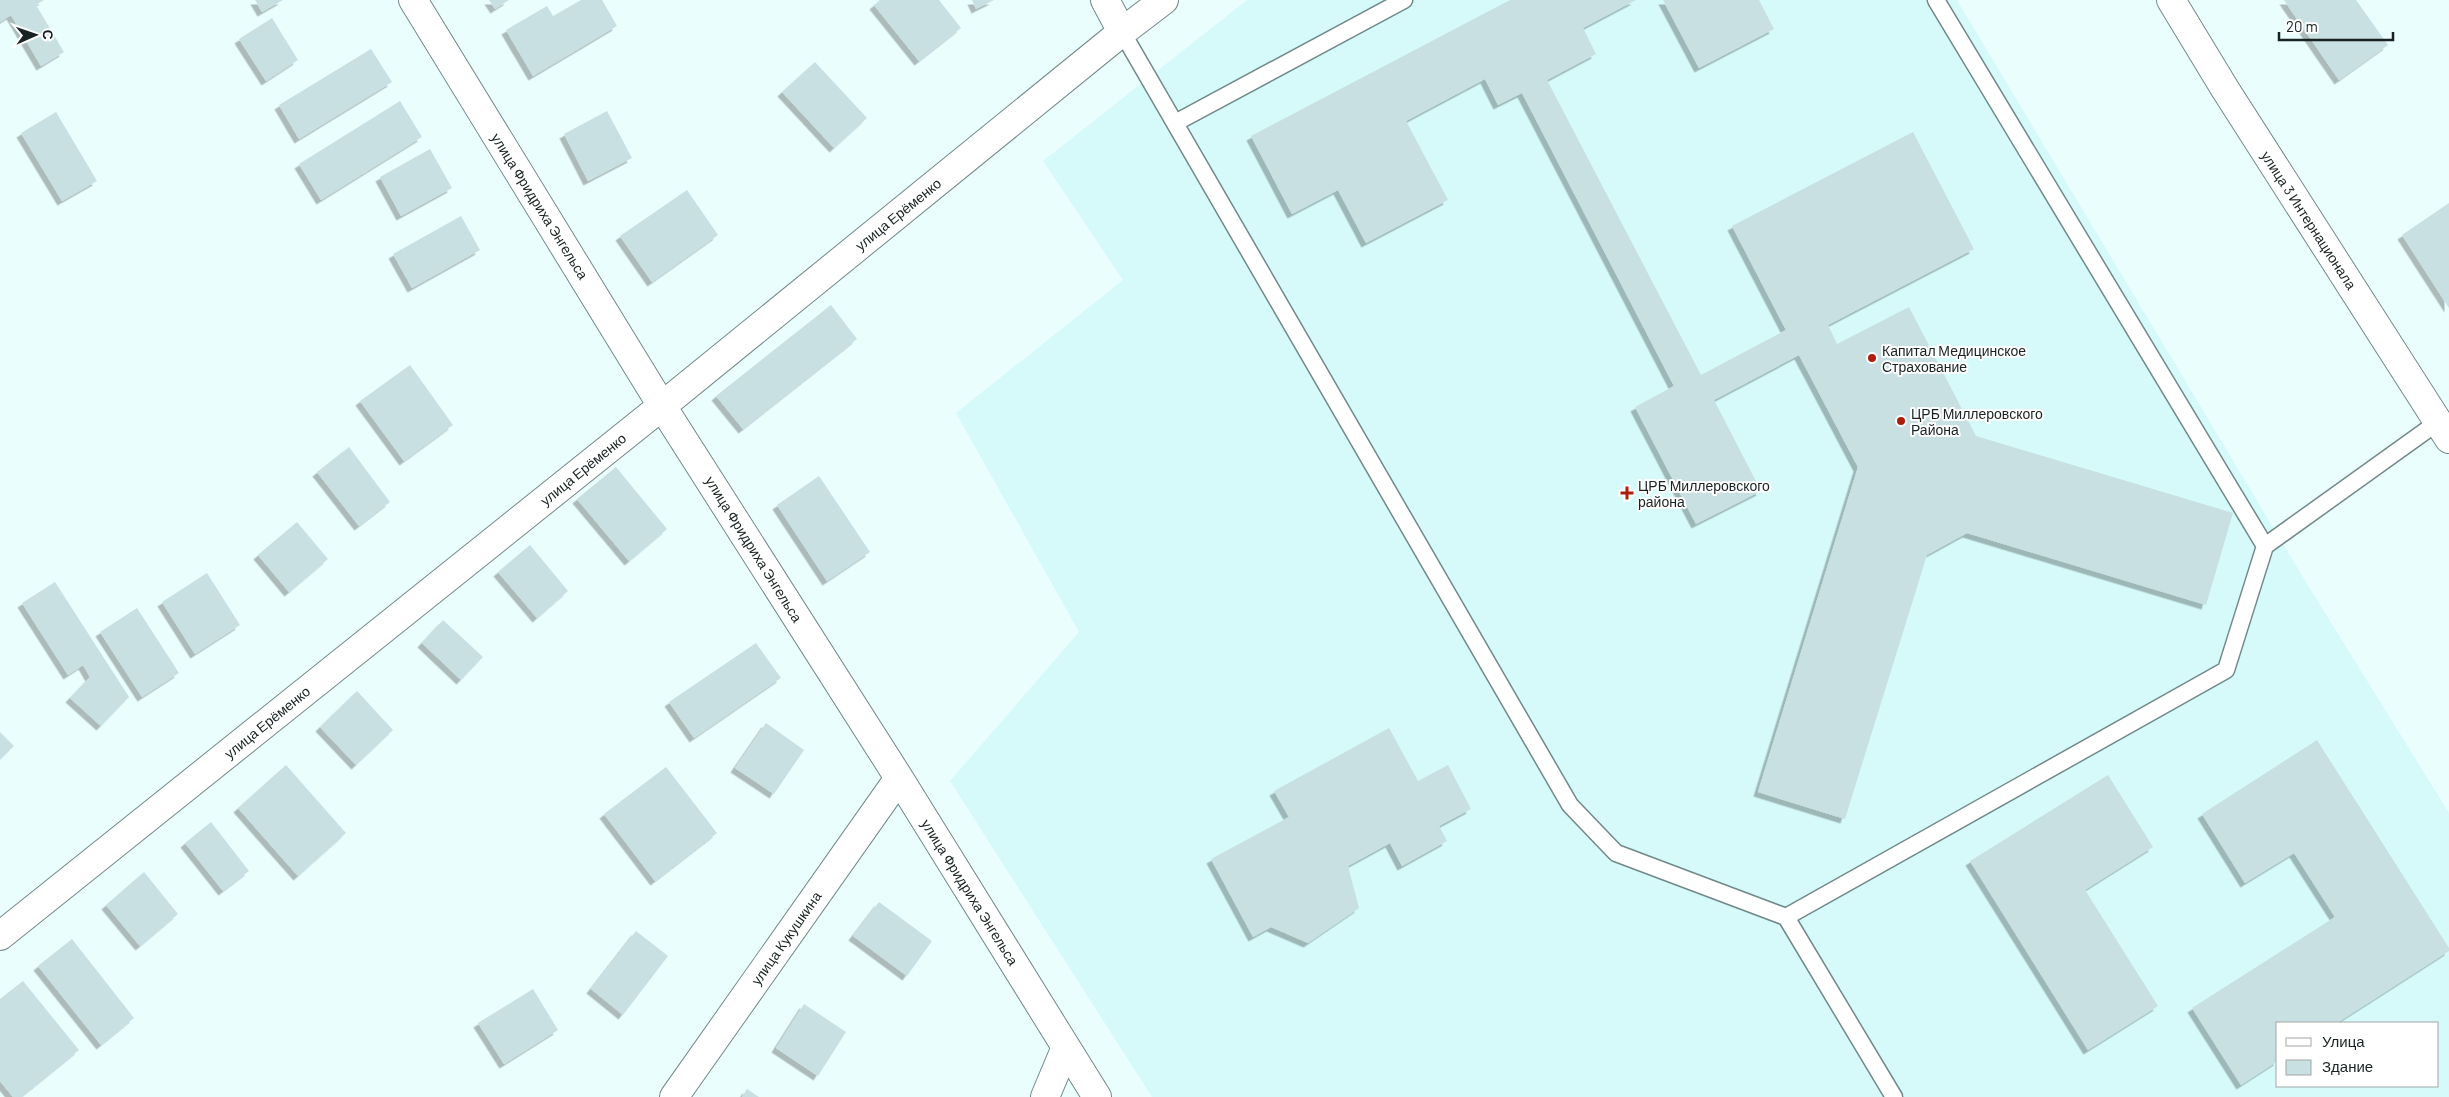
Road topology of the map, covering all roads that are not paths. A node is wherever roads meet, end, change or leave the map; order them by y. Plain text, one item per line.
1 (413, 0) edge
2 (1105, 0) edge
3 (1164, 0) edge
4 (1404, 0) edge
5 (1936, 0) edge
6 (2171, 0) edge
7 (1122, 32) junction
8 (1175, 123) junction
9 (662, 406) junction
10 (2444, 431) edge
11 (2265, 546) junction
12 (899, 778) junction
13 (1786, 917) junction
14 (0, 936) edge
15 (1066, 1047) junction
16 (674, 1097) edge
17 (1045, 1097) edge
18 (1097, 1097) edge
19 (1894, 1097) edge

1 - 9 street, улица Фридриха Энгельса
2 - 7 street
3 - 7 street, улица Ерёменко
4 - 8 lane
5 - 11 lane
6 - 10 street, улица 3 Интернационала
7 - 8 lane
7 - 9 street, улица Ерёменко
8 - 13 lane
9 - 12 street, улица Фридриха Энгельса
9 - 14 street, улица Ерёменко
10 - 11 lane
11 - 13 lane
12 - 15 street, улица Фридриха Энгельса
12 - 16 street, улица Кукушкина
13 - 19 lane
15 - 17 street
15 - 18 street, улица Фридриха Энгельса

